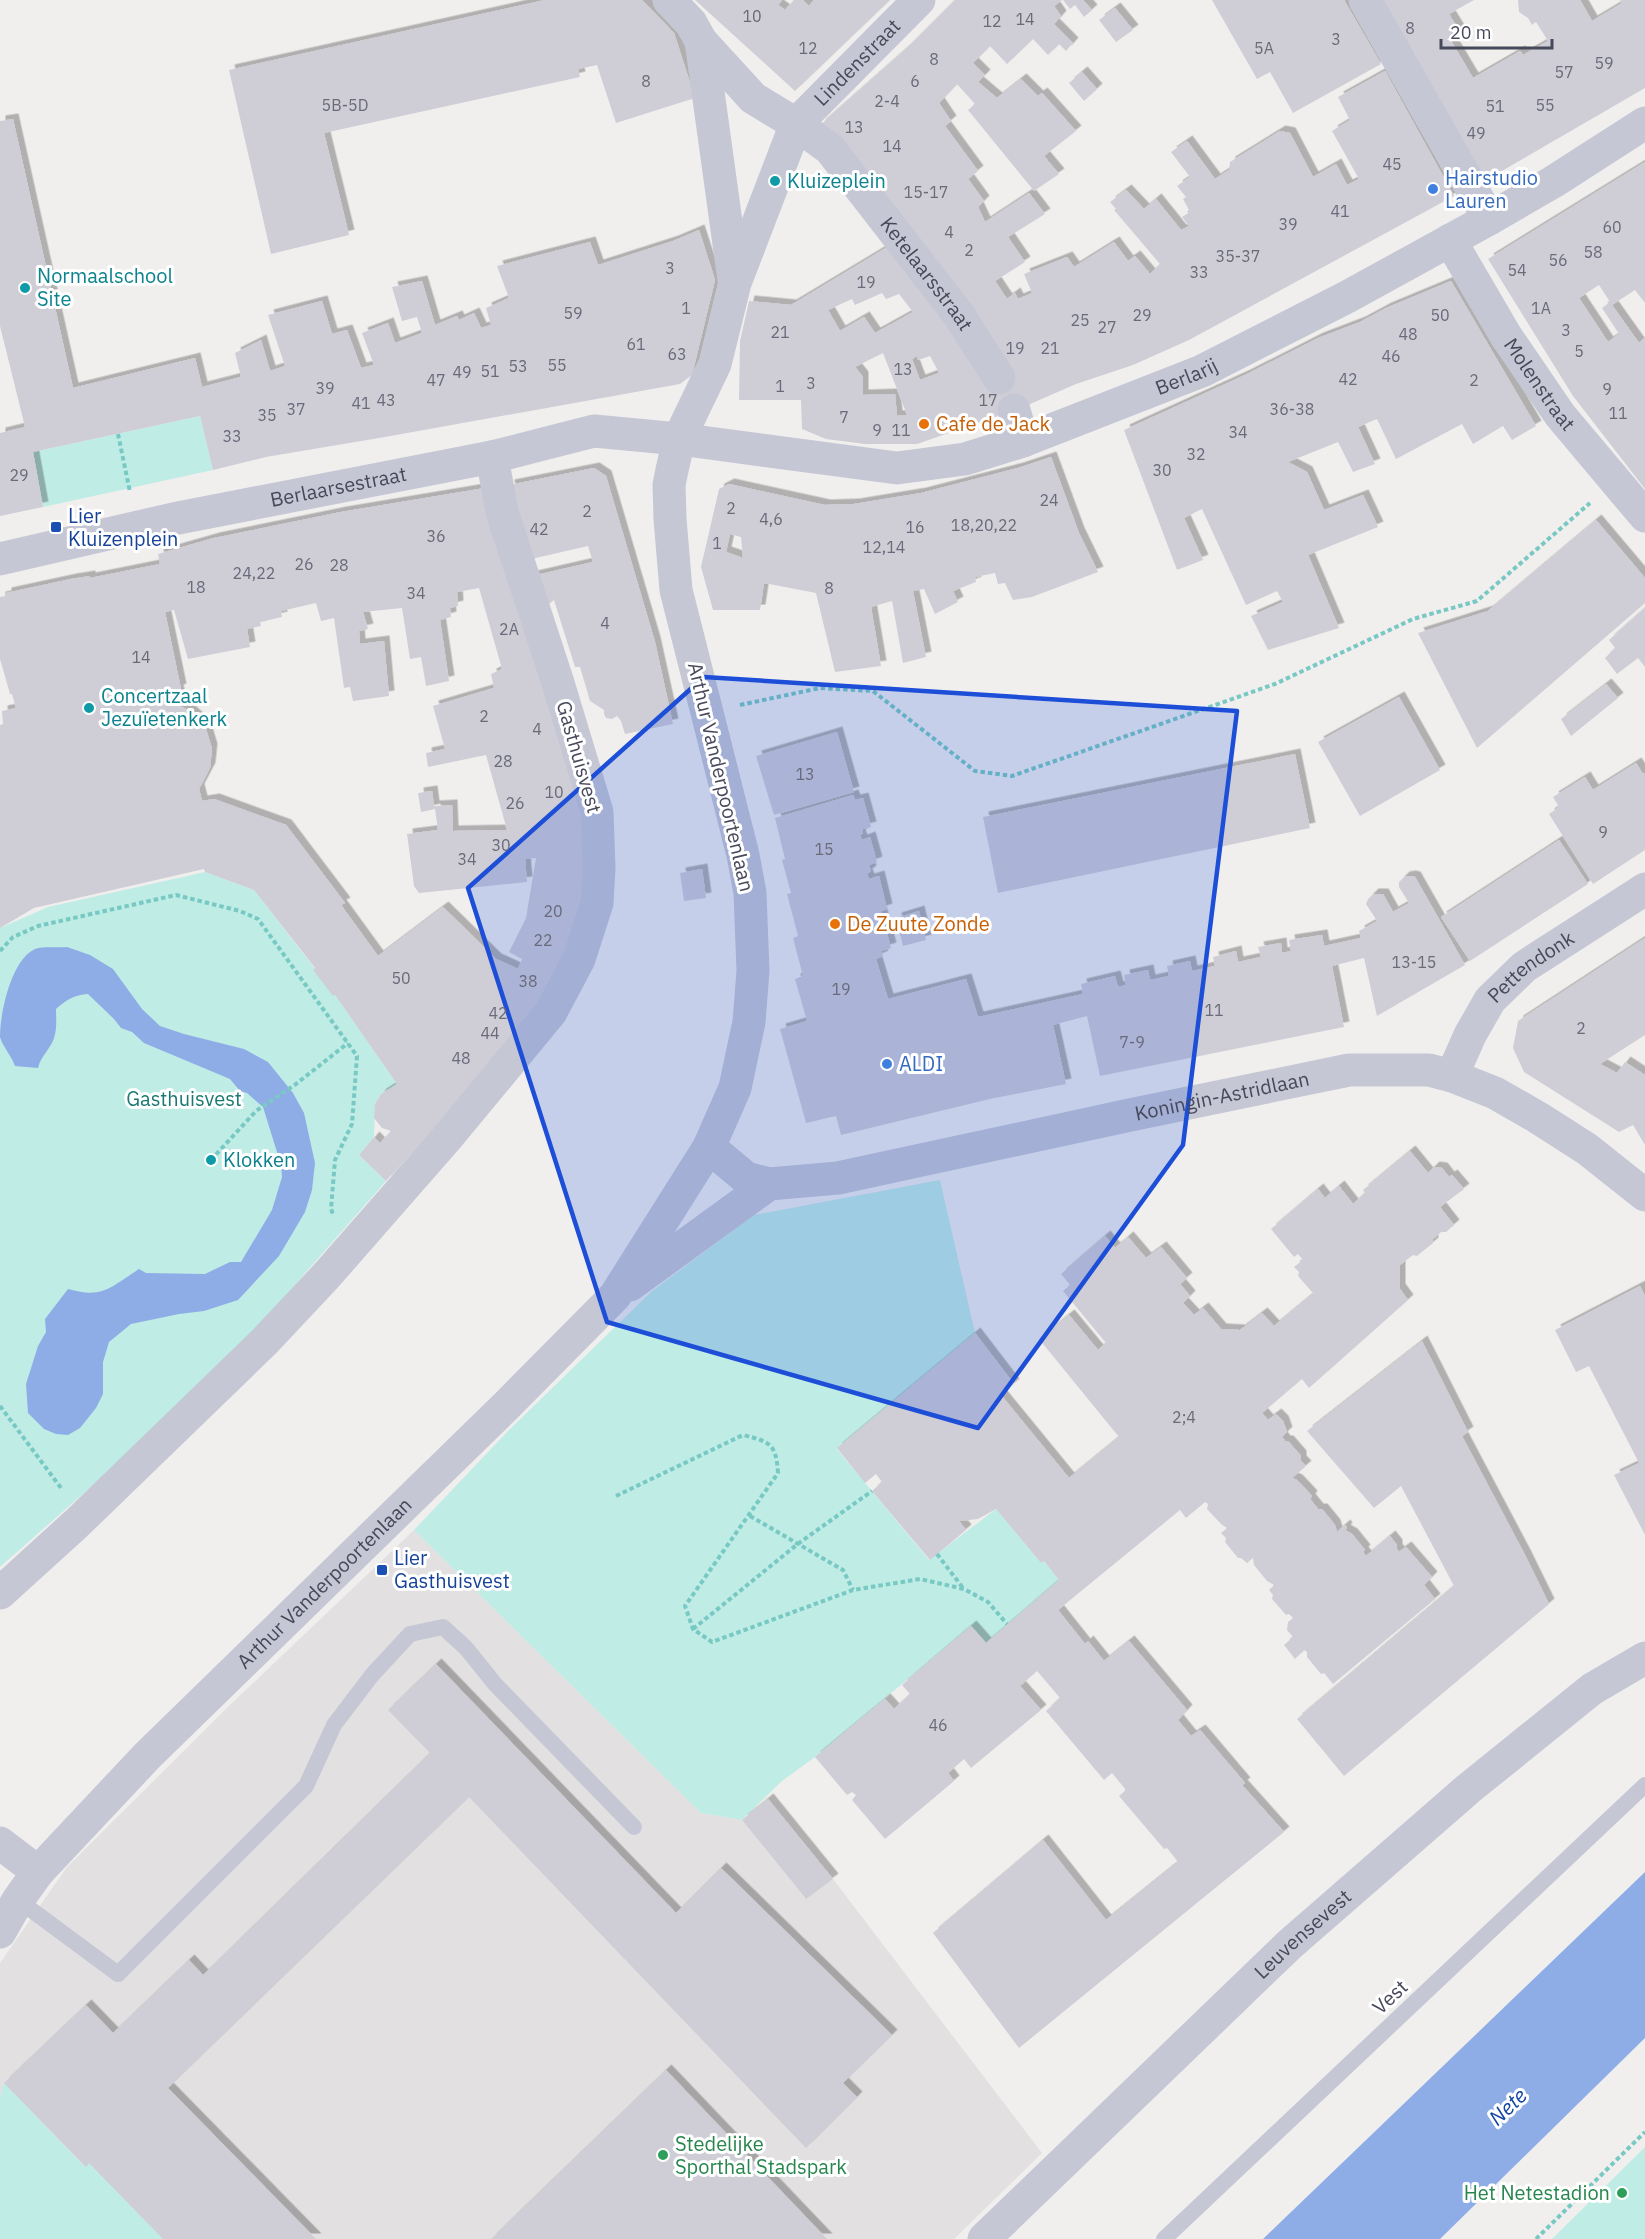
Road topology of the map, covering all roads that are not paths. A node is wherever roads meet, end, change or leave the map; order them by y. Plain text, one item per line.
1 (669, 0) edge
2 (919, 0) edge
3 (1365, 0) edge
4 (701, 41) junction
5 (1645, 123) edge
6 (796, 124) junction
7 (1490, 219) junction
8 (1450, 240) junction
9 (735, 283) junction
10 (999, 378) dead end
11 (679, 440) junction
12 (492, 457) junction
13 (1645, 516) edge
14 (0, 559) edge
15 (1645, 889) edge
16 (1452, 1076) junction
17 (709, 1148) junction
18 (770, 1184) junction
19 (1645, 1196) edge
20 (615, 1296) junction
21 (0, 1593) edge
22 (1645, 1658) edge
23 (1645, 1785) edge
24 (634, 1827) dead end
25 (0, 1843) edge
26 (38, 1872) junction
27 (18, 1900) junction
28 (0, 1932) edge
29 (984, 2239) edge
30 (1164, 2239) edge

1 - 4 street
2 - 6 street, Lindenstraat
3 - 7 street
4 - 6 street
4 - 9 street
5 - 7 street, Berlarij
6 - 9 street
6 - 10 street, Ketelaarsstraat
7 - 8 street, Berlarij
8 - 11 street, Berlarij
8 - 13 street, Molenstraat
9 - 11 street
11 - 12 street, Berlaarsestraat
11 - 17 street, Arthur Vanderpoortenlaan
12 - 14 street, Berlaarsestraat
12 - 21 street, Gasthuisvest
15 - 16 street, Pettendonk
16 - 18 street, Koningin-Astridlaan
16 - 19 street, Koningin-Astridlaan
17 - 18 street
17 - 20 street, Arthur Vanderpoortenlaan
18 - 20 street, Arthur Vanderpoortenlaan
20 - 26 street, Arthur Vanderpoortenlaan
22 - 29 street, Leuvensevest
23 - 30 lane, Vest
24 - 27 lane
25 - 26 street
26 - 27 street, Arthur Vanderpoortenlaan
27 - 28 street, Arthur Vanderpoortenlaan

